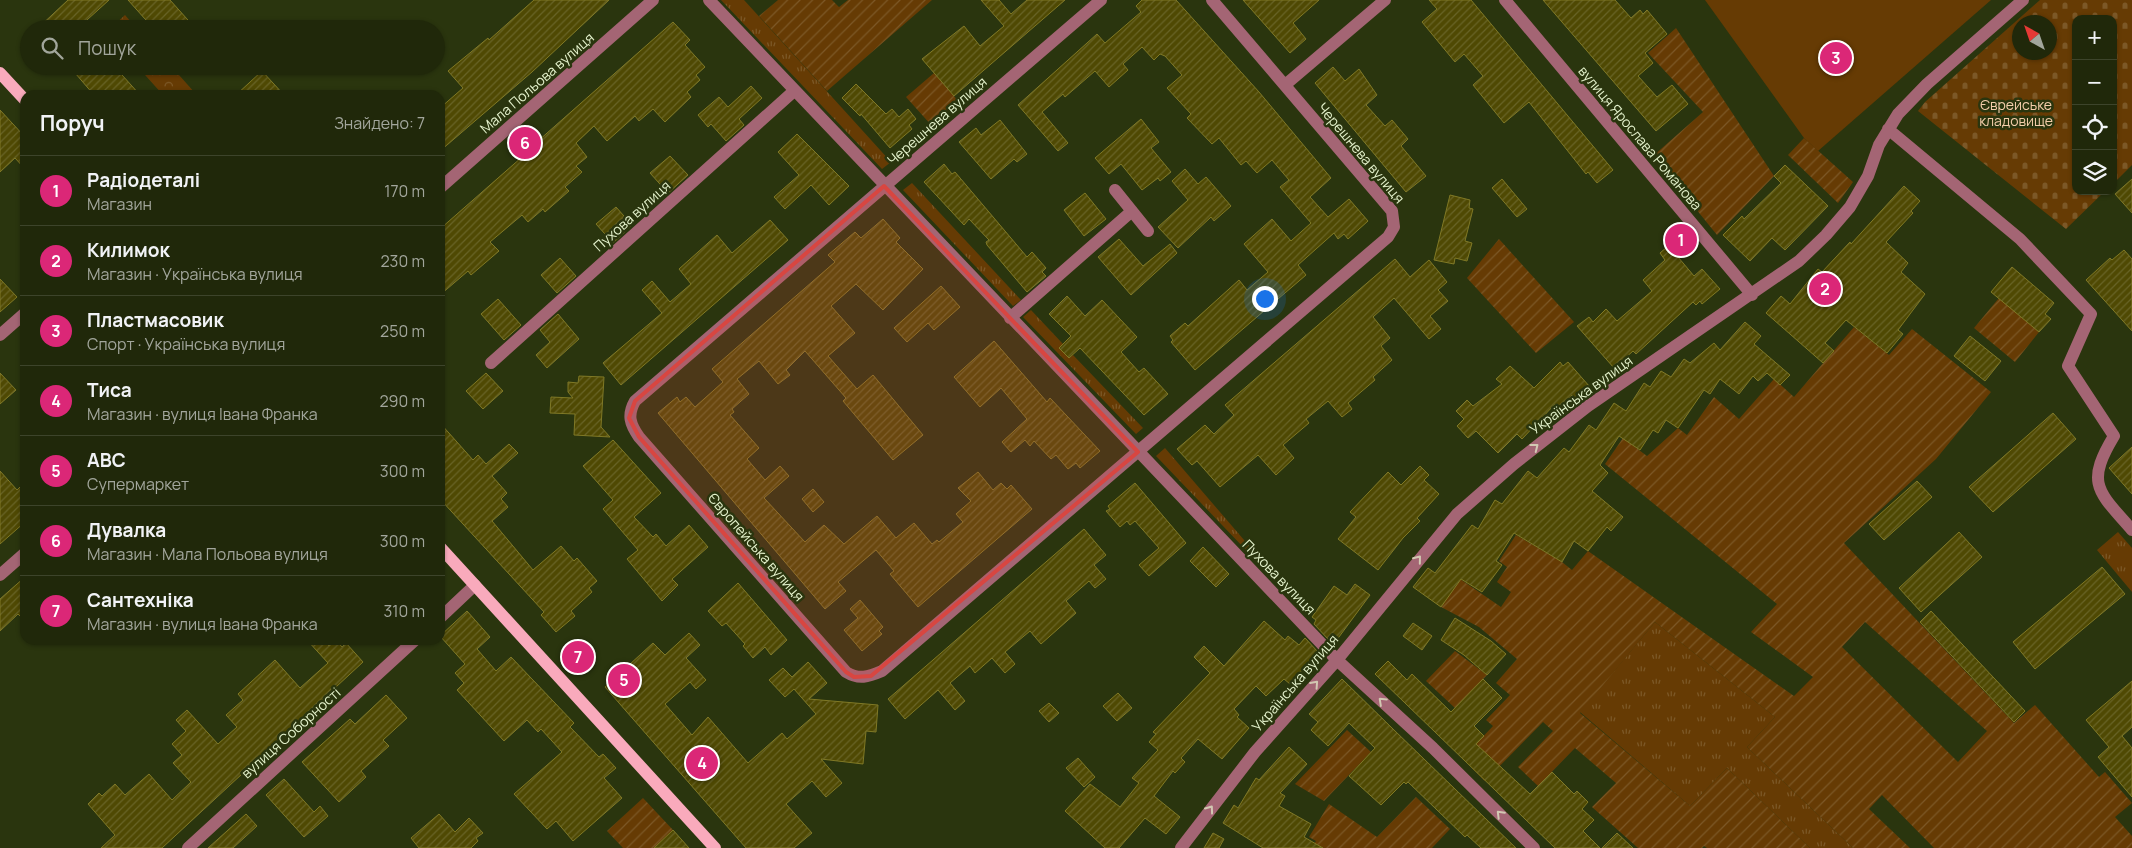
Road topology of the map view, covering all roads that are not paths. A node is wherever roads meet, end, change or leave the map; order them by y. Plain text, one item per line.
1 (653, 0) edge
2 (709, 0) edge
3 (1101, 0) edge
4 (1212, 0) edge
5 (1385, 0) edge
6 (1505, 0) edge
7 (2023, 0) edge
8 (1, 77) edge
9 (1285, 85) junction
10 (794, 92) junction
11 (20, 95) edge
12 (1888, 129) junction
13 (445, 184) edge
14 (884, 186) junction
15 (1116, 190) dead end
16 (1132, 211) junction
17 (1148, 231) dead end
18 (1752, 295) junction
19 (20, 317) edge
20 (1010, 318) junction
21 (0, 335) edge
22 (491, 363) dead end
23 (1138, 452) junction
24 (2132, 530) edge
25 (445, 552) edge
26 (20, 557) edge
27 (0, 575) edge
28 (475, 585) junction
29 (445, 613) edge
30 (410, 645) edge
31 (1337, 660) junction
32 (188, 848) edge
33 (715, 848) edge
34 (1181, 848) edge
35 (1534, 848) edge

1 - 13 street, Мала Польова вулиця
2 - 10 street, Пухова вулиця
3 - 14 street, Черешнева вулиця
4 - 9 street, Черешнева вулиця
5 - 9 street
6 - 18 street, вулиця Ярослава Романова
7 - 12 street, Українська вулиця
8 - 11 main road
9 - 23 street, Черешнева вулиця
10 - 14 street, Пухова вулиця
10 - 22 street, Пухова вулиця
12 - 18 street, Українська вулиця
12 - 24 street
14 - 20 street, Пухова вулиця
14 - 23 street, Європейська вулиця
15 - 16 street
16 - 17 street
16 - 20 street
31 -> 18 street, Українська вулиця
19 - 21 street
20 - 23 street, Пухова вулиця
23 - 31 street, Пухова вулиця
25 - 28 main road
26 - 27 street
28 - 29 street
28 - 33 main road
30 - 32 street, вулиця Соборності
34 -> 31 street, Українська вулиця
35 -> 31 street, Пухова вулиця

